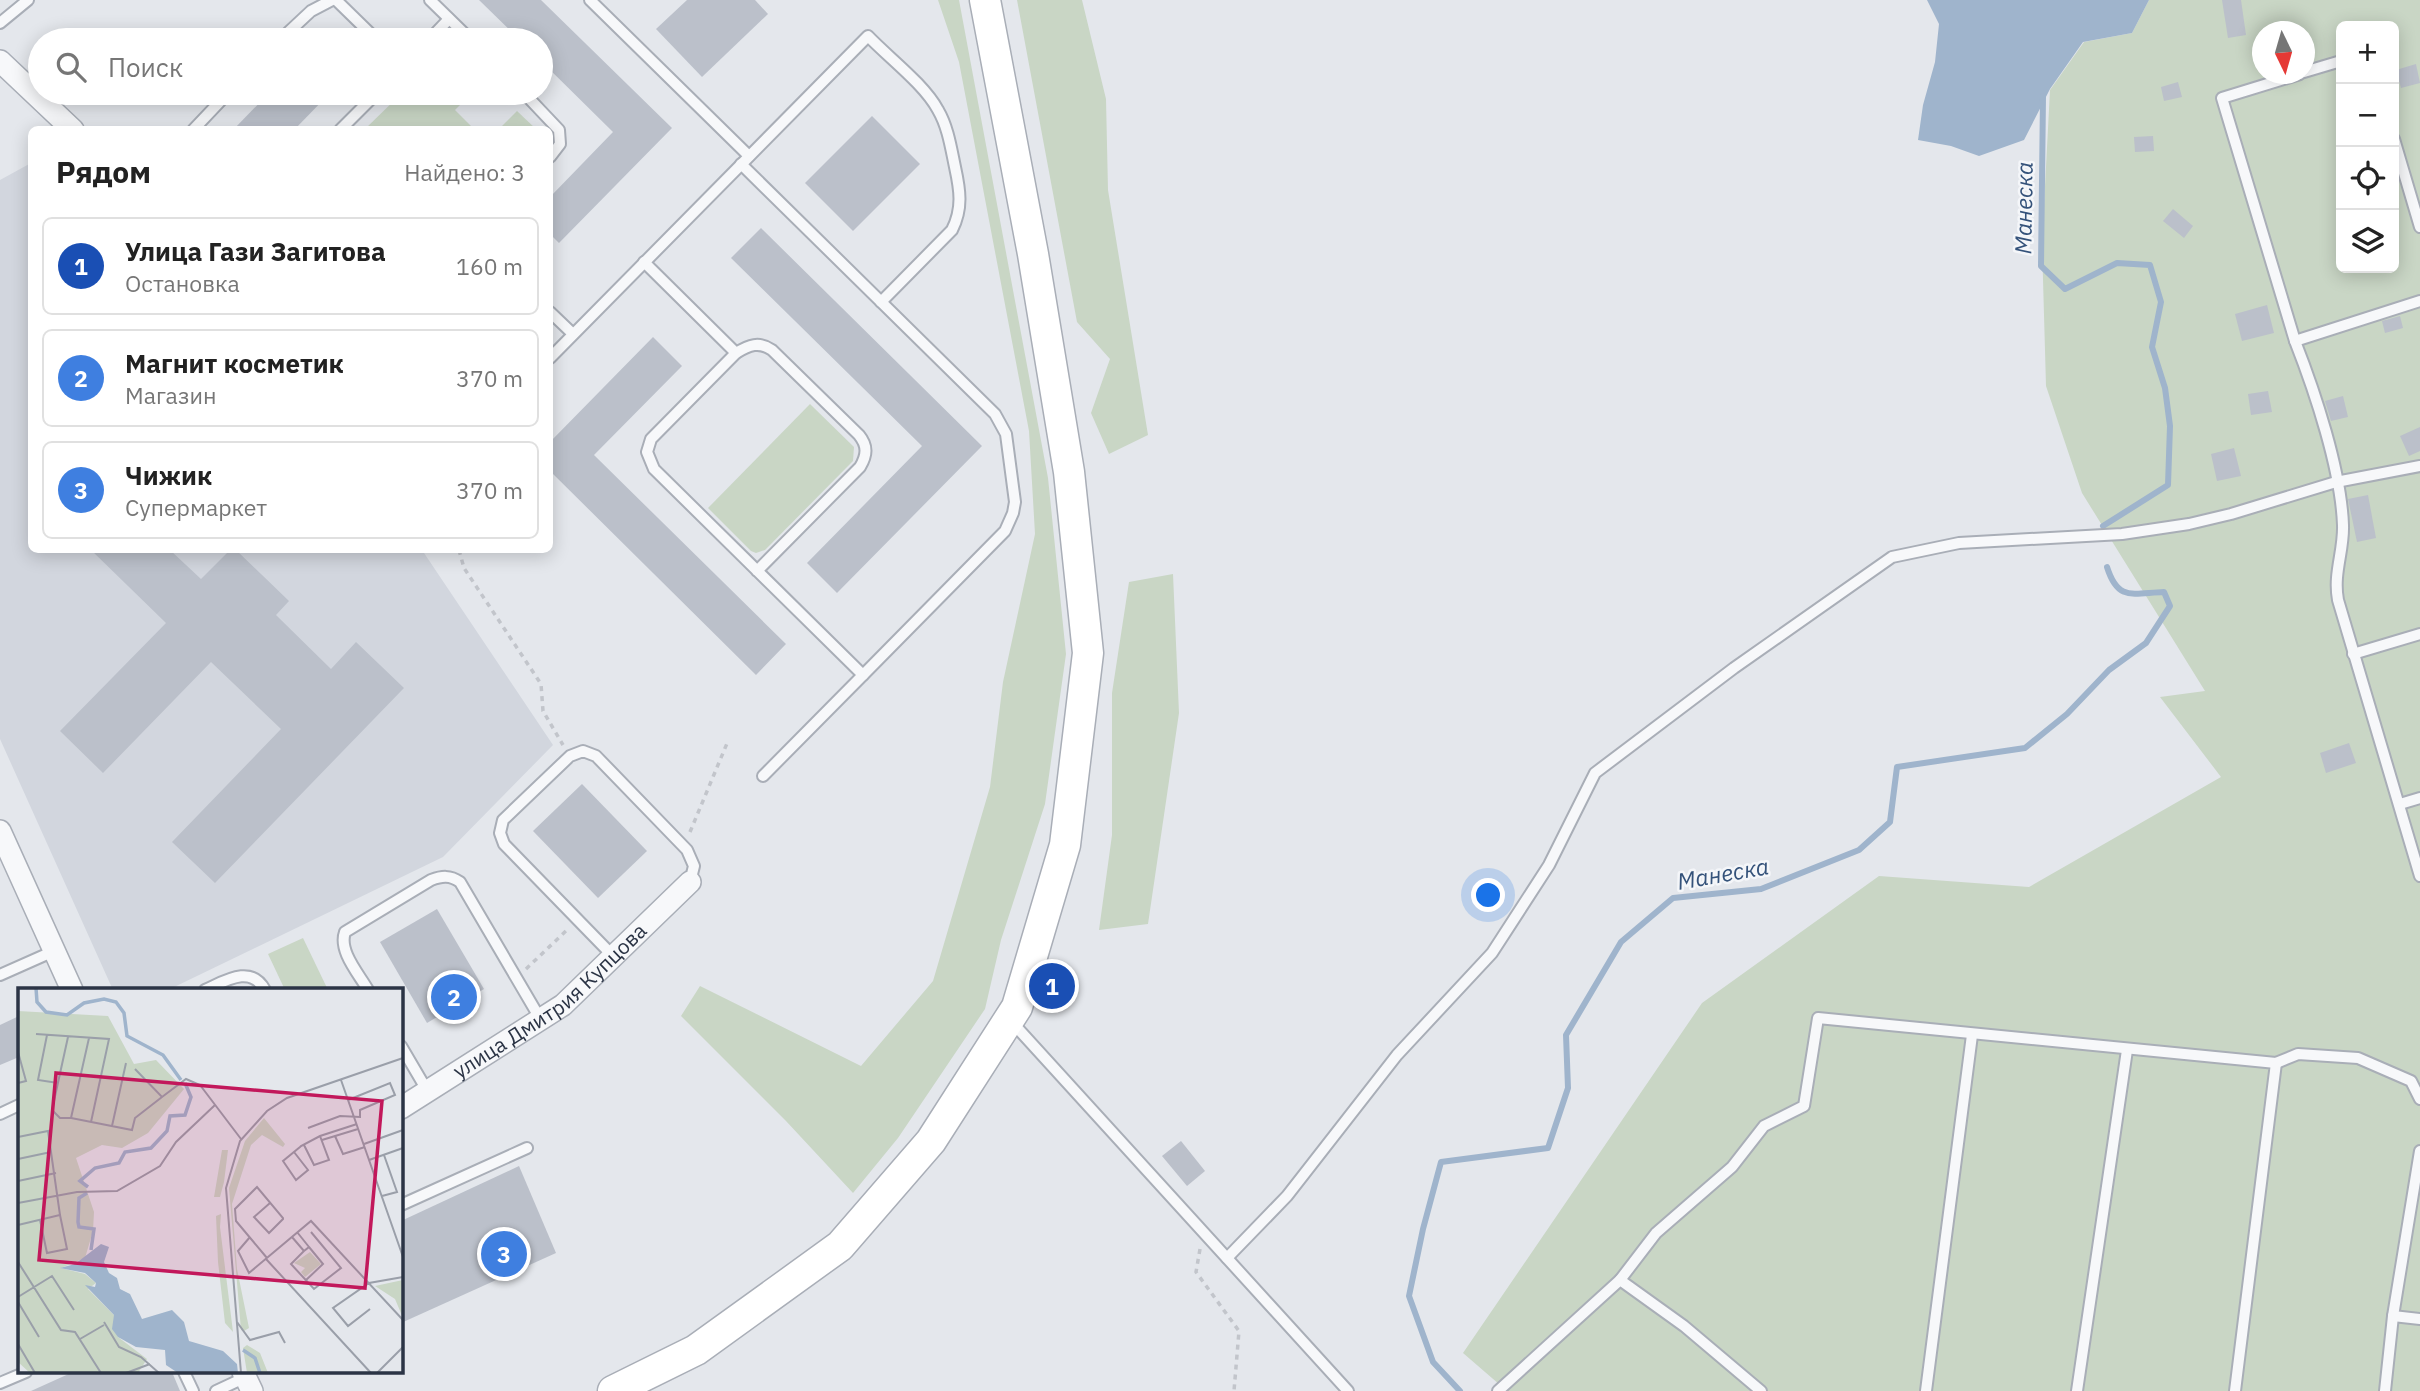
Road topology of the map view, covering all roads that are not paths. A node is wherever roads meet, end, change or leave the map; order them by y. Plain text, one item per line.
1 (28, 0) edge
2 (334, 0) edge
3 (430, 0) edge
4 (590, 0) edge
5 (985, 0) edge
6 (449, 19) junction
7 (0, 23) edge
8 (293, 28) edge
9 (364, 28) edge
10 (440, 28) edge
11 (458, 28) edge
12 (0, 61) edge
13 (2336, 63) edge
14 (2315, 69) edge
15 (2267, 84) edge
16 (28, 87) edge
17 (47, 105) edge
18 (217, 105) edge
19 (365, 105) edge
20 (535, 105) edge
21 (69, 126) edge
22 (197, 126) edge
23 (345, 126) edge
24 (2396, 147) edge
25 (553, 153) edge
26 (745, 160) junction
27 (2420, 227) edge
28 (644, 262) junction
29 (2420, 301) edge
30 (881, 302) junction
31 (553, 315) edge
32 (573, 334) junction
33 (2295, 341) junction
34 (736, 353) junction
35 (553, 355) edge
36 (2420, 466) edge
37 (2336, 482) junction
38 (757, 571) junction
39 (2420, 634) edge
40 (2353, 654) junction
41 (863, 675) junction
42 (763, 776) dead end
43 (2420, 798) edge
44 (2400, 804) junction
45 (0, 831) edge
46 (2420, 876) edge
47 (690, 882) joint
48 (54, 951) junction
49 (613, 957) junction
50 (0, 975) edge
51 (71, 988) edge
52 (210, 988) edge
53 (263, 988) edge
54 (368, 988) edge
55 (1009, 1018) junction
56 (541, 1020) junction
57 (1972, 1035) junction
58 (2127, 1050) junction
59 (2276, 1063) junction
60 (406, 1066) edge
61 (428, 1092) junction
62 (2420, 1099) edge
63 (18, 1105) edge
64 (402, 1107) edge
65 (0, 1114) edge
66 (527, 1148) dead end
67 (2420, 1151) edge
68 (402, 1205) edge
69 (1227, 1258) junction
70 (1620, 1280) junction
71 (2393, 1316) junction
72 (2420, 1319) edge
73 (21, 1374) edge
74 (185, 1374) edge
75 (247, 1380) edge
76 (0, 1383) edge
77 (193, 1391) edge
78 (216, 1391) edge
79 (613, 1391) edge
80 (1348, 1391) edge
81 (1498, 1391) edge
82 (1762, 1391) edge
83 (1926, 1391) edge
84 (2077, 1391) edge
85 (2235, 1391) edge
86 (2385, 1391) edge

1 - 7 lane
2 - 8 lane
2 - 9 lane
3 - 6 lane
4 - 26 lane
5 - 55 main road
6 - 10 lane
6 - 11 lane
12 - 16 street
13 - 14 lane
15 - 33 lane
17 - 21 street
18 - 22 lane
19 - 23 lane
20 - 25 lane
24 - 27 lane
26 - 28 lane
26 - 30 lane
26 - 30 lane
28 - 32 lane
28 - 34 lane
29 - 33 lane
30 - 41 lane
31 - 32 lane
32 - 35 lane
33 - 37 lane
34 - 38 lane
34 - 38 lane
36 - 37 lane
37 - 40 lane
37 - 69 lane
38 - 41 lane
39 - 40 lane
40 - 44 lane
41 - 42 lane
43 - 44 lane
44 - 46 lane
45 - 48 street
47 - 49 street, улица Дмитрия Купцова
47 - 49 lane
48 - 50 lane
48 - 51 street
49 - 56 street, улица Дмитрия Купцова
52 - 53 lane
54 - 56 lane
55 - 69 lane
55 - 79 main road
56 - 61 street, улица Дмитрия Купцова
57 - 58 lane
57 - 70 lane
57 - 83 lane
58 - 59 lane
58 - 84 lane
59 - 62 lane
59 - 85 lane
60 - 61 lane
61 - 64 street, улица Дмитрия Купцова
63 - 65 lane
66 - 68 lane
67 - 71 lane
69 - 80 lane
70 - 81 lane
70 - 82 lane
71 - 72 lane
71 - 86 lane
73 - 76 lane
74 - 77 lane
75 - 78 lane

